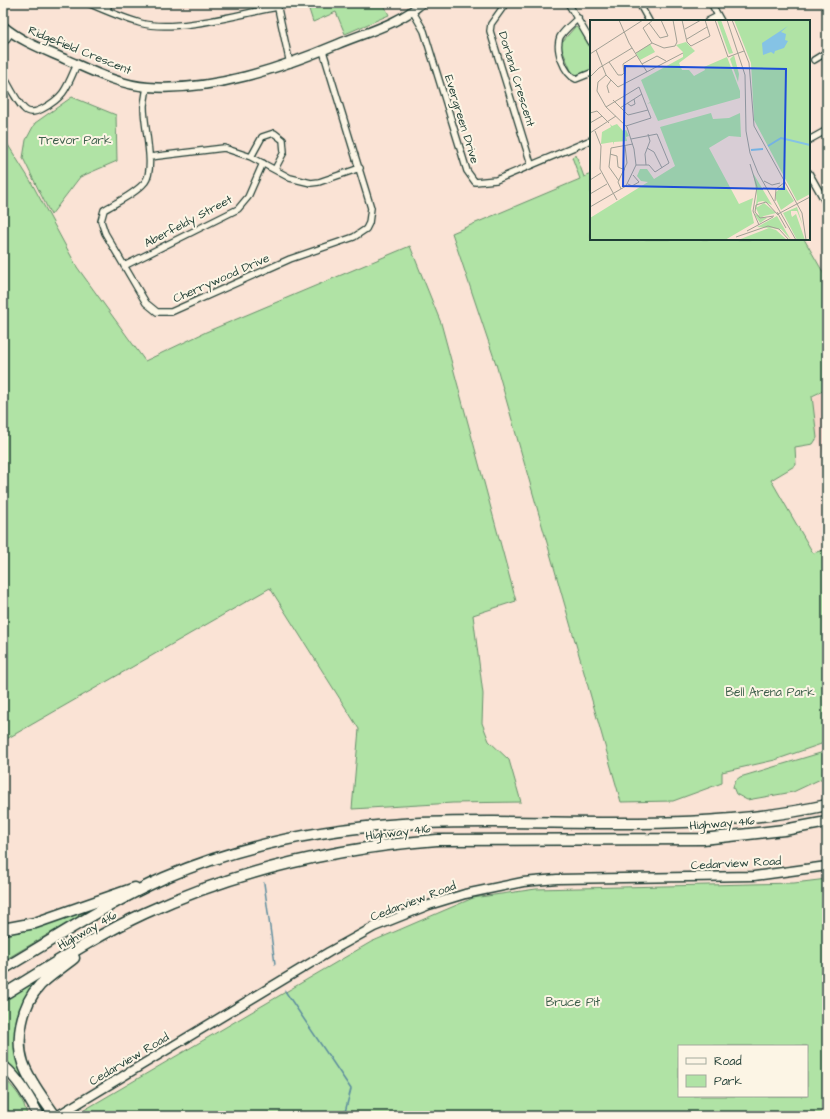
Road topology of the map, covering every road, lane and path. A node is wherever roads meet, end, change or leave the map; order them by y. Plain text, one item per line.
1 (88, 3) edge
2 (110, 3) edge
3 (422, 3) edge
4 (506, 3) edge
5 (568, 3) edge
6 (639, 3) edge
7 (710, 3) edge
8 (277, 5) edge
9 (107, 10) junction
10 (413, 12) junction
11 (578, 18) junction
12 (719, 18) edge
13 (648, 20) edge
14 (3, 26) edge
15 (11, 33) junction
16 (590, 40) edge
17 (3, 44) edge
18 (323, 50) junction
19 (827, 52) edge
20 (814, 60) dead end
21 (77, 64) junction
22 (290, 64) junction
23 (590, 73) edge
24 (3, 75) edge
25 (147, 87) junction
26 (827, 130) edge
27 (810, 139) edge
28 (590, 140) edge
29 (150, 157) junction
30 (251, 157) junction
31 (263, 163) junction
32 (531, 164) junction
33 (360, 168) junction
34 (275, 169) junction
35 (810, 175) edge
36 (827, 205) edge
37 (124, 266) junction
38 (827, 805) edge
39 (827, 822) edge
40 (827, 866) edge
41 (164, 878) junction
42 (3, 929) edge
43 (105, 933) junction
44 (3, 969) edge
45 (3, 995) edge
46 (3, 1066) edge
47 (39, 1116) edge
48 (56, 1116) edge

1 - 9 street
2 - 9 street
3 - 10 main road, Ridgefield Crescent
4 - 32 street, Dorland Crescent
5 - 11 street
6 - 13 street
7 - 12 street
8 - 9 street
8 - 22 street
10 - 18 main road, Ridgefield Crescent
10 - 32 street, Evergreen Drive
11 - 16 street
11 - 23 street
14 - 15 main road, Ridgefield Crescent
15 - 17 street
15 - 21 main road, Ridgefield Crescent
18 - 22 main road, Ridgefield Crescent
18 - 33 street, Cherrywood Drive
19 - 20 street
21 - 24 street
21 - 25 main road, Ridgefield Crescent
22 - 25 main road, Ridgefield Crescent
25 - 29 street, Cherrywood Drive
26 - 27 street
28 - 32 street, Evergreen Drive
29 - 30 street
29 - 37 street, Cherrywood Drive
30 - 31 street
30 - 34 street
31 - 34 street
31 - 37 street, Aberfeldy Street
33 - 34 street
33 - 37 street, Cherrywood Drive
35 - 36 street
38 - 41 highway, Highway 416
39 - 43 highway, Highway 416
40 - 48 main road, Cedarview Road
41 - 42 highway
41 - 44 highway, Highway 416
43 - 45 highway, Highway 416
43 - 48 highway
46 - 47 highway

